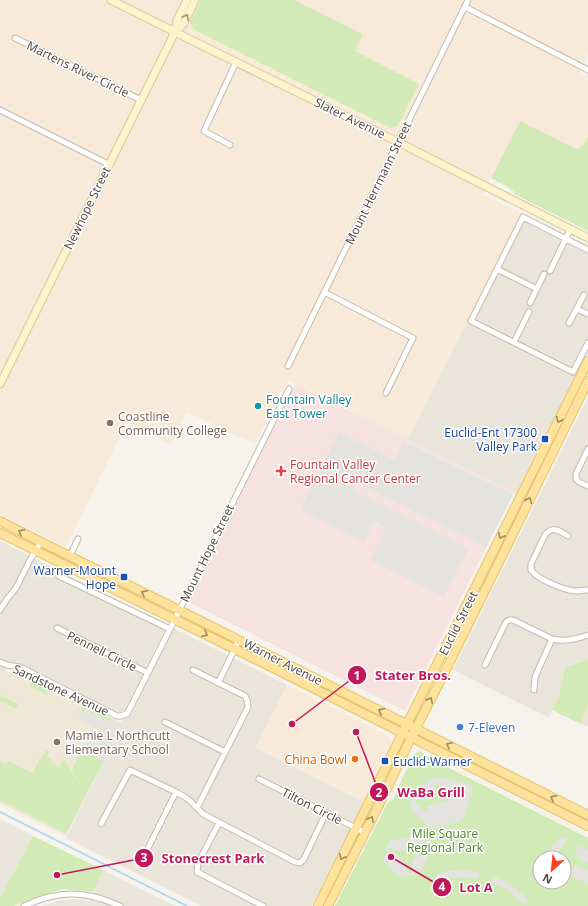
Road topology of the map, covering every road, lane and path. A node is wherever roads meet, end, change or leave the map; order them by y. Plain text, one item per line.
1 (111, 0) edge
2 (187, 0) edge
3 (195, 0) edge
4 (468, 0) edge
5 (465, 7) junction
6 (175, 32) junction
7 (15, 38) dead end
8 (236, 62) junction
9 (588, 70) edge
10 (141, 100) junction
11 (0, 110) edge
12 (398, 142) junction
13 (230, 145) dead end
14 (108, 164) junction
15 (570, 230) junction
16 (588, 238) edge
17 (566, 239) junction
18 (588, 250) edge
19 (497, 269) junction
20 (550, 271) dead end
21 (544, 274) dead end
22 (537, 289) junction
23 (324, 292) junction
24 (584, 294) dead end
25 (530, 303) dead end
26 (577, 309) junction
27 (529, 312) dead end
28 (588, 314) edge
29 (569, 323) dead end
30 (514, 342) junction
31 (588, 343) edge
32 (588, 361) edge
33 (288, 366) dead end
34 (588, 381) edge
35 (0, 384) edge
36 (576, 385) junction
37 (289, 389) dead end
38 (584, 389) junction
39 (386, 394) dead end
40 (588, 449) edge
41 (588, 486) edge
42 (0, 521) edge
43 (0, 533) edge
44 (568, 536) dead end
45 (78, 539) dead end
46 (41, 542) junction
47 (36, 551) junction
48 (70, 556) junction
49 (59, 576) dead end
50 (588, 590) edge
51 (0, 610) edge
52 (179, 610) junction
53 (175, 619) junction
54 (57, 628) dead end
55 (170, 629) junction
56 (588, 635) edge
57 (552, 639) junction
58 (239, 640) junction
59 (235, 650) junction
60 (0, 662) edge
61 (485, 665) dead end
62 (269, 666) junction
63 (298, 669) junction
64 (193, 670) dead end
65 (148, 673) junction
66 (218, 683) junction
67 (534, 690) dead end
68 (123, 715) joint
69 (165, 722) dead end
70 (407, 724) junction
71 (416, 729) junction
72 (402, 734) junction
73 (411, 738) junction
74 (225, 752) junction
75 (260, 779) dead end
76 (176, 792) junction
77 (197, 808) junction
78 (326, 813) junction
79 (588, 815) edge
80 (219, 823) junction
81 (102, 824) dead end
82 (588, 826) edge
83 (356, 828) junction
84 (364, 832) junction
85 (148, 848) dead end
86 (33, 904) edge
87 (24, 906) edge
88 (119, 906) edge
89 (263, 906) edge
90 (318, 906) edge
91 (328, 906) edge

1 - 6 main road, Slater Avenue
2 - 6 main road, Newhope Street
6 -> 3 main road, Newhope Street
4 - 5 street, Mount Herrmann Street
5 - 9 street
5 - 12 street, Mount Herrmann Street
6 - 8 main road, Slater Avenue
6 - 10 main road, Newhope Street
7 - 10 street, Martens River Circle
8 - 12 main road, Slater Avenue
8 - 13 street
10 - 14 main road, Newhope Street
11 - 14 street
12 - 15 main road, Slater Avenue
12 - 23 street, Mount Herrmann Street
14 - 35 main road, Newhope Street
15 - 16 main road, Slater Avenue
15 - 17 street
17 - 18 street
17 - 19 street
17 - 20 street
19 - 22 street
19 - 30 street
21 - 22 street
22 - 25 street
23 - 33 street, Mount Herrmann Street
23 - 39 street
24 - 26 street
26 - 28 street
26 - 29 street
27 - 30 street
30 - 31 street
32 - 36 main road, Euclid Street
34 - 38 main road, Euclid Street
36 - 38 street
36 -> 70 main road, Euclid Street
37 - 52 street, Mount Hope Street
71 -> 38 main road, Euclid Street
40 - 41 street
46 -> 42 main road, Warner Avenue
43 - 47 main road, Warner Avenue
44 - 50 street
45 - 48 street
46 - 47 street
46 - 48 main road, Warner Avenue
47 - 51 street
47 - 53 main road, Warner Avenue
52 -> 48 main road, Warner Avenue
49 - 55 street
52 - 53 street, Mount Hope Street
52 - 58 main road, Warner Avenue
53 - 55 street, Mount Hope Street
53 -> 59 main road, Warner Avenue
54 - 65 street, Pennell Circle
55 - 65 street, Mount Hope Street
56 - 57 street
57 - 61 street
57 - 67 street
58 - 59 street
58 - 63 main road, Warner Avenue
59 - 62 main road, Warner Avenue
59 - 66 street
60 - 68 street, Sandstone Avenue
62 - 63 main road
62 - 72 main road, Warner Avenue
70 -> 63 main road, Warner Avenue
64 - 66 street
65 - 68 street, Mount Hope Street
66 - 74 street
69 - 74 street
70 - 71 main road, Warner Avenue
70 - 72 main road, Euclid Street
71 - 73 main road, Euclid Street
79 -> 71 main road, Warner Avenue
72 - 73 main road, Warner Avenue
72 - 83 main road, Euclid Street
73 - 82 main road, Warner Avenue
84 -> 73 main road, Euclid Street
74 - 77 street
75 - 78 street, Tilton Circle
76 - 77 street
76 - 81 street
76 - 85 street
77 - 80 street
78 - 80 street
78 - 83 street, Tilton Circle
80 - 89 street
83 - 84 street, Tilton Circle
83 -> 90 main road, Euclid Street
84 - 91 main road, Euclid Street
86 - 87 street
86 - 88 street

